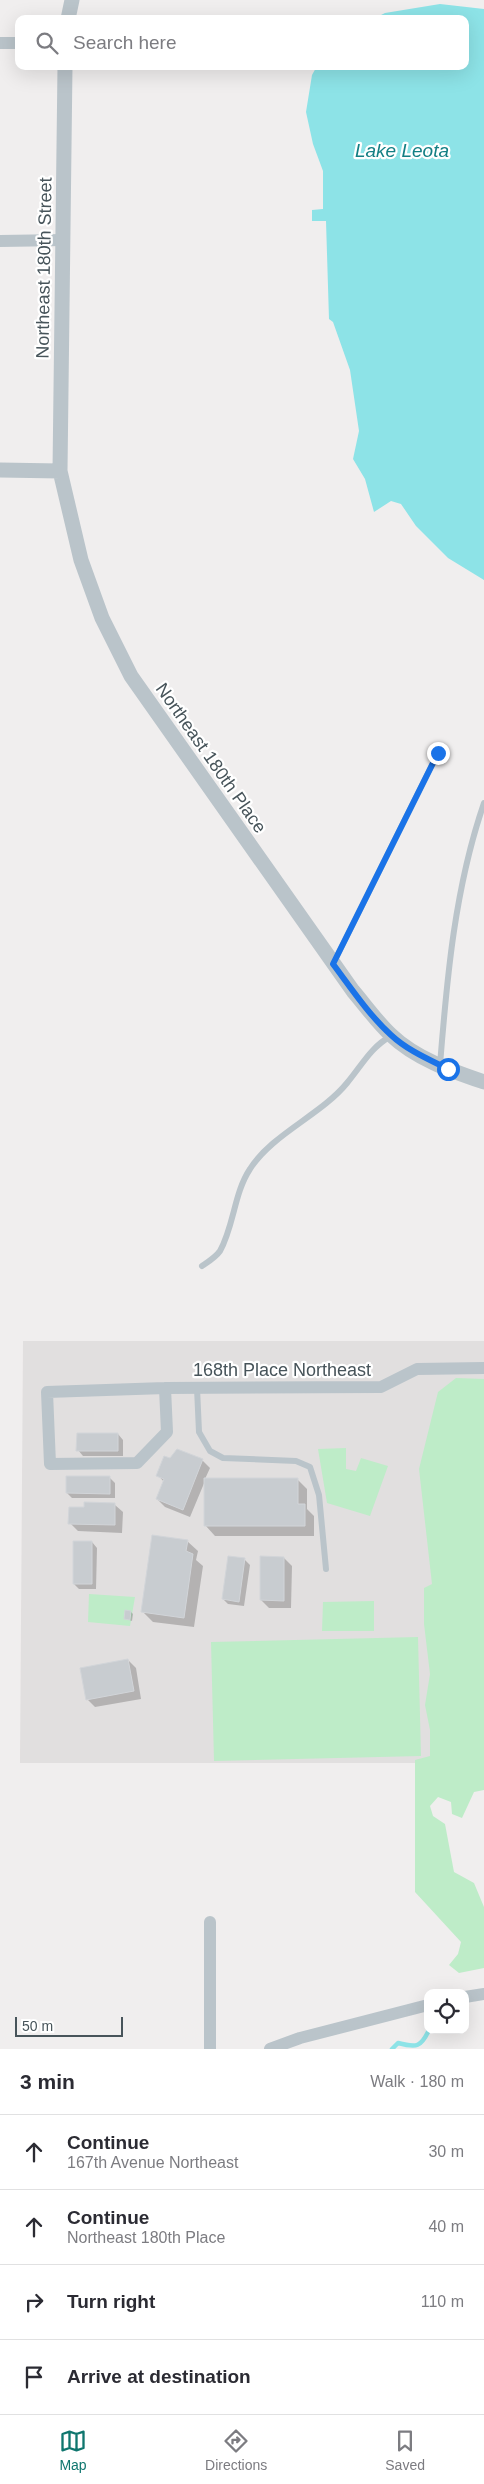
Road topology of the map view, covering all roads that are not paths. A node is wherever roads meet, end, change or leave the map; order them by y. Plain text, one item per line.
1 (72, 0) edge
2 (69, 15) edge
3 (0, 43) edge
4 (15, 43) edge
5 (65, 70) edge
6 (64, 240) junction
7 (0, 241) edge
8 (0, 470) edge
9 (60, 471) junction
10 (438, 753) dead end
11 (484, 803) edge
12 (333, 964) junction
13 (391, 1035) junction
14 (440, 1065) junction
15 (484, 1082) edge
16 (202, 1266) dead end
17 (484, 1368) edge
18 (165, 1388) junction
19 (197, 1388) junction
20 (326, 1569) dead end
21 (210, 1922) dead end
22 (484, 1994) edge
23 (469, 1996) edge
24 (424, 2006) edge
25 (210, 2049) edge
26 (270, 2049) edge

1 - 2 street
3 - 4 street
5 - 6 street, Northeast 180th Street
6 - 7 street
6 - 9 street, Northeast 180th Street
8 - 9 street
9 - 12 street, Northeast 180th Place
10 - 12 lane
11 - 14 lane
12 - 13 street, Northeast 180th Place
13 - 14 street, Northeast 180th Place
13 - 16 lane
14 - 15 street, Northeast 180th Place
17 - 19 street, 168th Place Northeast
18 - 18 street, 168th Place Northeast
18 - 19 street, 168th Place Northeast
19 - 20 lane
21 - 25 street
22 - 23 street
24 - 26 street

